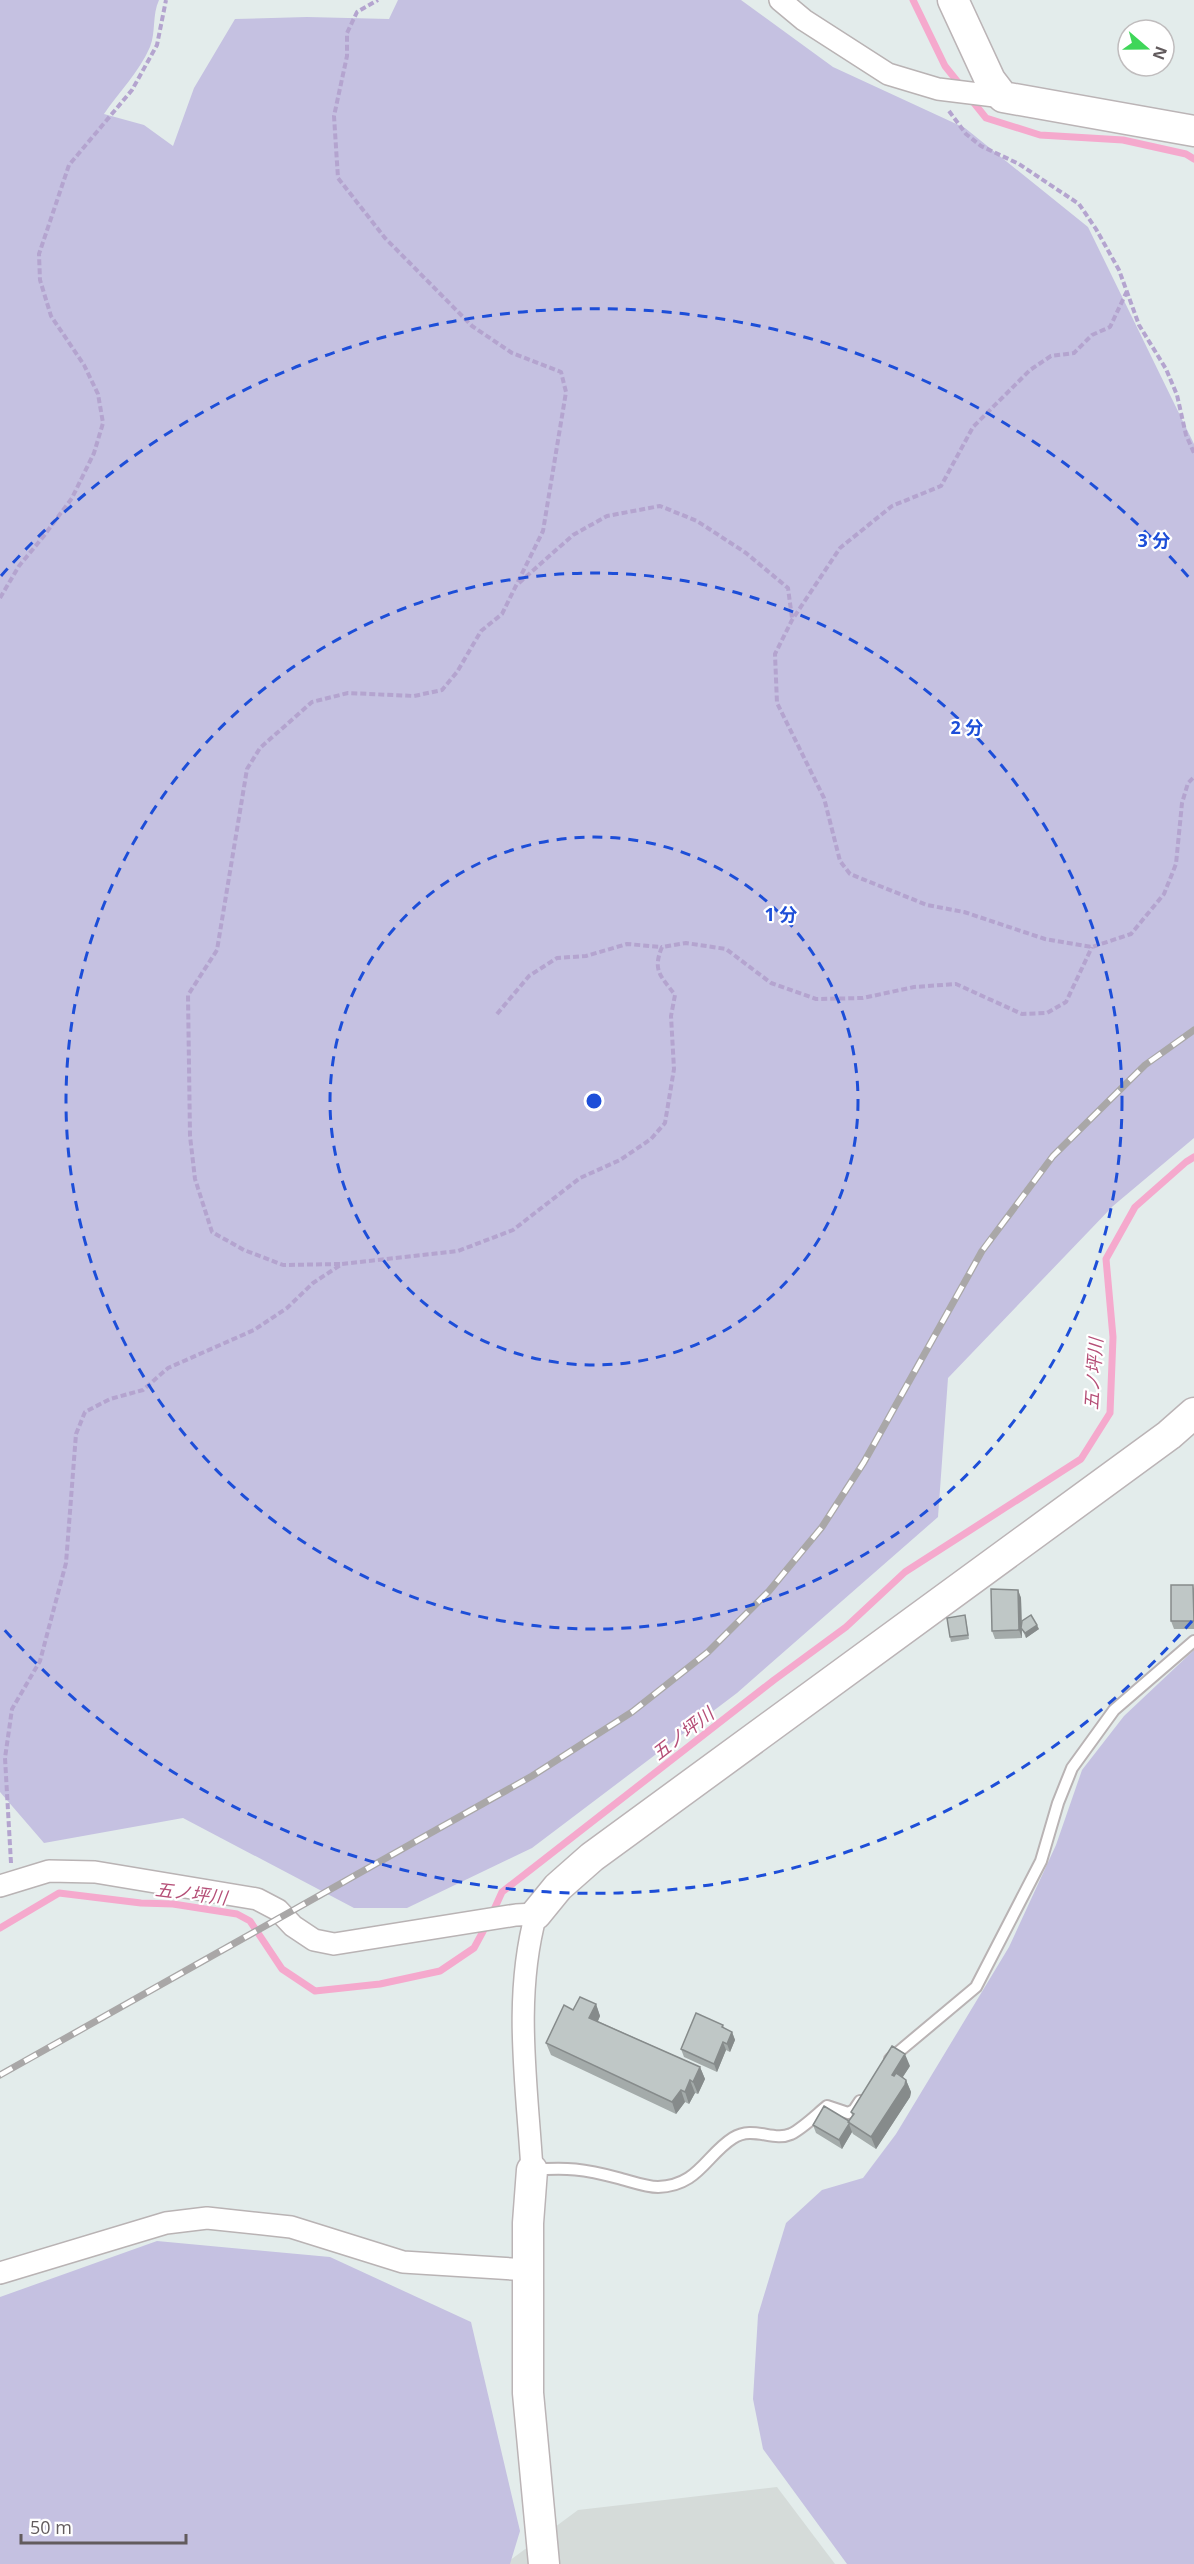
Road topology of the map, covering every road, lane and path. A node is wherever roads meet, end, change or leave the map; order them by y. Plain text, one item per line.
1 (166, 0) edge
2 (378, 0) edge
3 (780, 0) edge
4 (953, 0) edge
5 (938, 89) junction
6 (1003, 97) junction
7 (1194, 131) edge
8 (1127, 291) junction
9 (1194, 453) edge
10 (516, 586) junction
11 (0, 598) edge
12 (792, 620) junction
13 (1194, 777) edge
14 (662, 948) junction
15 (1092, 948) junction
16 (497, 1014) dead end
17 (342, 1264) junction
18 (1194, 1413) edge
19 (1194, 1641) edge
20 (6, 1884) edge
21 (526, 1915) junction
22 (880, 2071) edge
23 (867, 2091) edge
24 (532, 2170) junction
25 (530, 2270) junction
26 (0, 2273) edge
27 (544, 2564) edge

1 - 11 path
2 - 10 path
3 - 5 street
4 - 6 street
5 - 6 street
5 - 8 path
6 - 7 street
8 - 9 path
8 - 12 path
10 - 12 path
10 - 17 path
12 - 15 path
13 - 15 path
14 - 15 path
14 - 16 path
14 - 17 path
17 - 20 path
18 - 21 street
19 - 22 lane
20 - 21 street
21 - 24 street
23 - 24 lane
24 - 25 street
25 - 26 street
25 - 27 street

